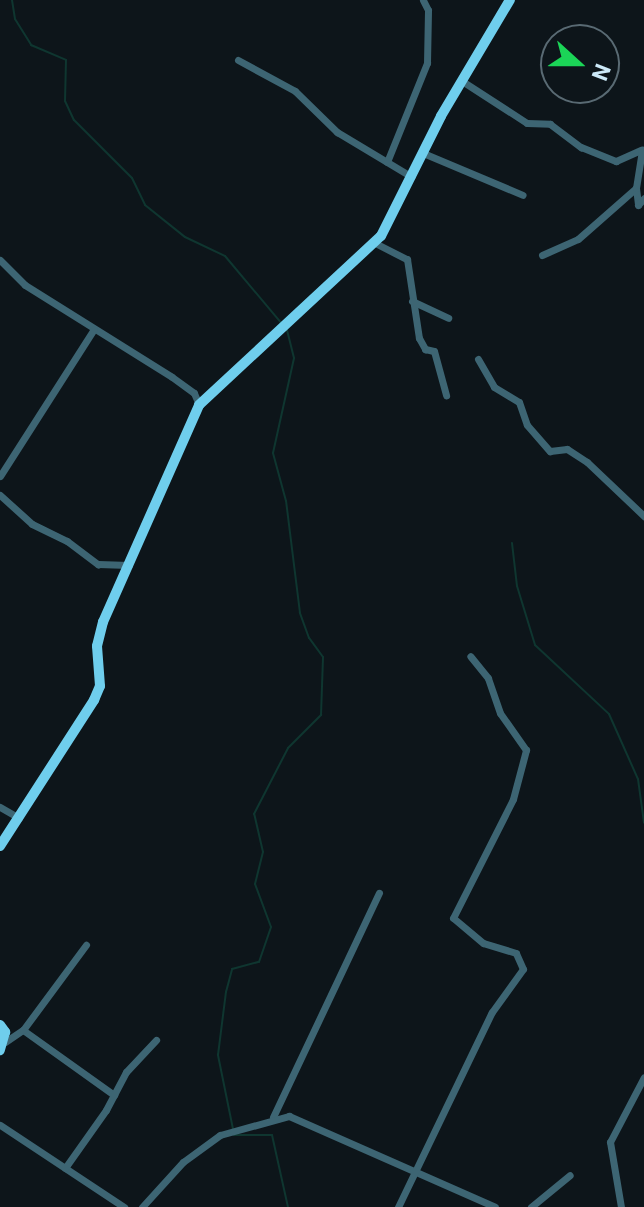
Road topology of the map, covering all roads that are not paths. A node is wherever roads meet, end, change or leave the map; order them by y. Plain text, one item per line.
1 (423, 0) edge
2 (510, 0) edge
3 (238, 60) dead end
4 (462, 81) junction
5 (642, 149) edge
6 (423, 153) junction
7 (387, 162) junction
8 (412, 177) junction
9 (636, 188) junction
10 (523, 195) dead end
11 (644, 198) edge
12 (375, 243) junction
13 (542, 255) dead end
14 (0, 260) edge
15 (412, 301) junction
16 (448, 318) dead end
17 (94, 329) junction
18 (478, 359) dead end
19 (446, 395) dead end
20 (199, 405) junction
21 (0, 476) edge
22 (0, 495) edge
23 (644, 516) edge
24 (129, 565) junction
25 (470, 656) dead end
26 (0, 807) edge
27 (19, 818) junction
28 (0, 846) edge
29 (379, 893) dead end
30 (86, 945) dead end
31 (0, 1025) edge
32 (23, 1030) junction
33 (156, 1040) dead end
34 (2, 1046) edge
35 (644, 1077) edge
36 (114, 1095) junction
37 (273, 1117) junction
38 (0, 1125) edge
39 (65, 1168) junction
40 (417, 1170) junction
41 (570, 1175) dead end
42 (124, 1207) edge
43 (142, 1207) edge
44 (398, 1207) edge
45 (495, 1207) edge
46 (531, 1207) edge
47 (621, 1207) edge

1 - 7 street
2 - 4 street
3 - 7 street
4 - 5 street
4 - 6 street
5 - 9 street
6 - 8 street
6 - 10 street
7 - 8 street
8 - 12 street
9 - 11 street
9 - 13 street
12 - 15 street
12 - 20 street
14 - 17 street
15 - 16 street
15 - 19 street
17 - 20 street
17 - 21 street
18 - 23 street
20 - 24 street
22 - 24 street
24 - 27 street
25 - 40 street
26 - 27 street
27 - 28 street
29 - 37 street
30 - 32 street
31 - 34 street
32 - 34 street
32 - 36 street
33 - 36 street
35 - 47 street
36 - 39 street
37 - 40 street
37 - 43 street
38 - 39 street
39 - 42 street
40 - 44 street
40 - 45 street
41 - 46 street

